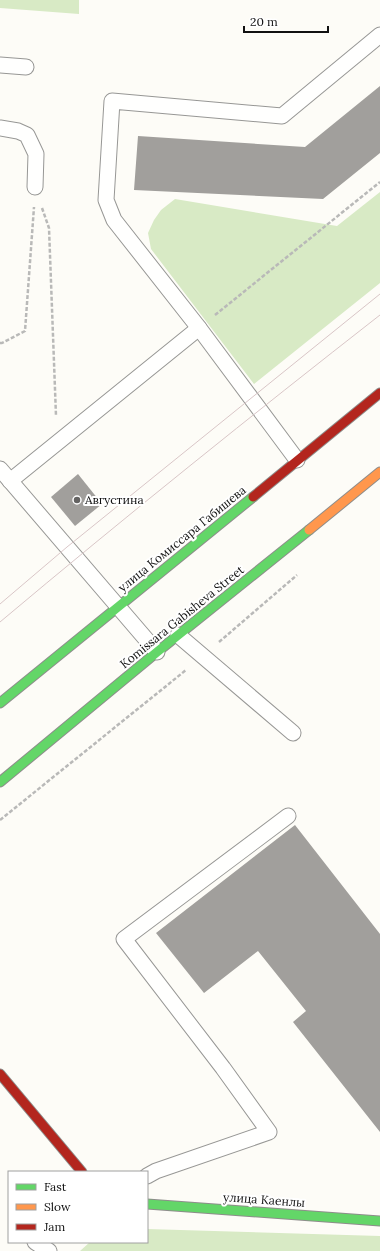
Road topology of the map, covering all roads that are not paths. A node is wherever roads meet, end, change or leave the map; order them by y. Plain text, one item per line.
1 (380, 35) edge
2 (0, 65) edge
3 (26, 67) dead end
4 (0, 128) edge
5 (35, 187) road end
6 (200, 328) junction
7 (380, 393) edge
8 (297, 460) junction
9 (0, 469) edge
10 (380, 472) edge
11 (10, 481) junction
12 (118, 606) junction
13 (178, 635) junction
14 (157, 652) junction
15 (0, 703) edge
16 (293, 733) dead end
17 (0, 782) edge
18 (288, 816) dead end
19 (0, 1074) edge
20 (81, 1171) edge
21 (148, 1175) edge
22 (148, 1204) edge
23 (380, 1221) edge
24 (37, 1243) edge
25 (49, 1251) edge

1 - 6 lane
2 - 3 lane
4 - 5 lane
6 - 8 lane
6 - 11 lane
7 - 8 street, улица Комиссара Габишева
8 - 12 street, улица Комиссара Габишева
9 - 11 lane
10 - 13 street, Komissara Gabisheva Street
11 - 12 lane
12 - 14 lane
12 - 15 street, улица Комиссара Габишева
13 - 14 street, Komissara Gabisheva Street
13 - 16 lane
14 - 17 street, Komissara Gabisheva Street
18 - 21 lane
19 - 20 street
22 - 23 street, улица Каенлы
24 - 25 lane

